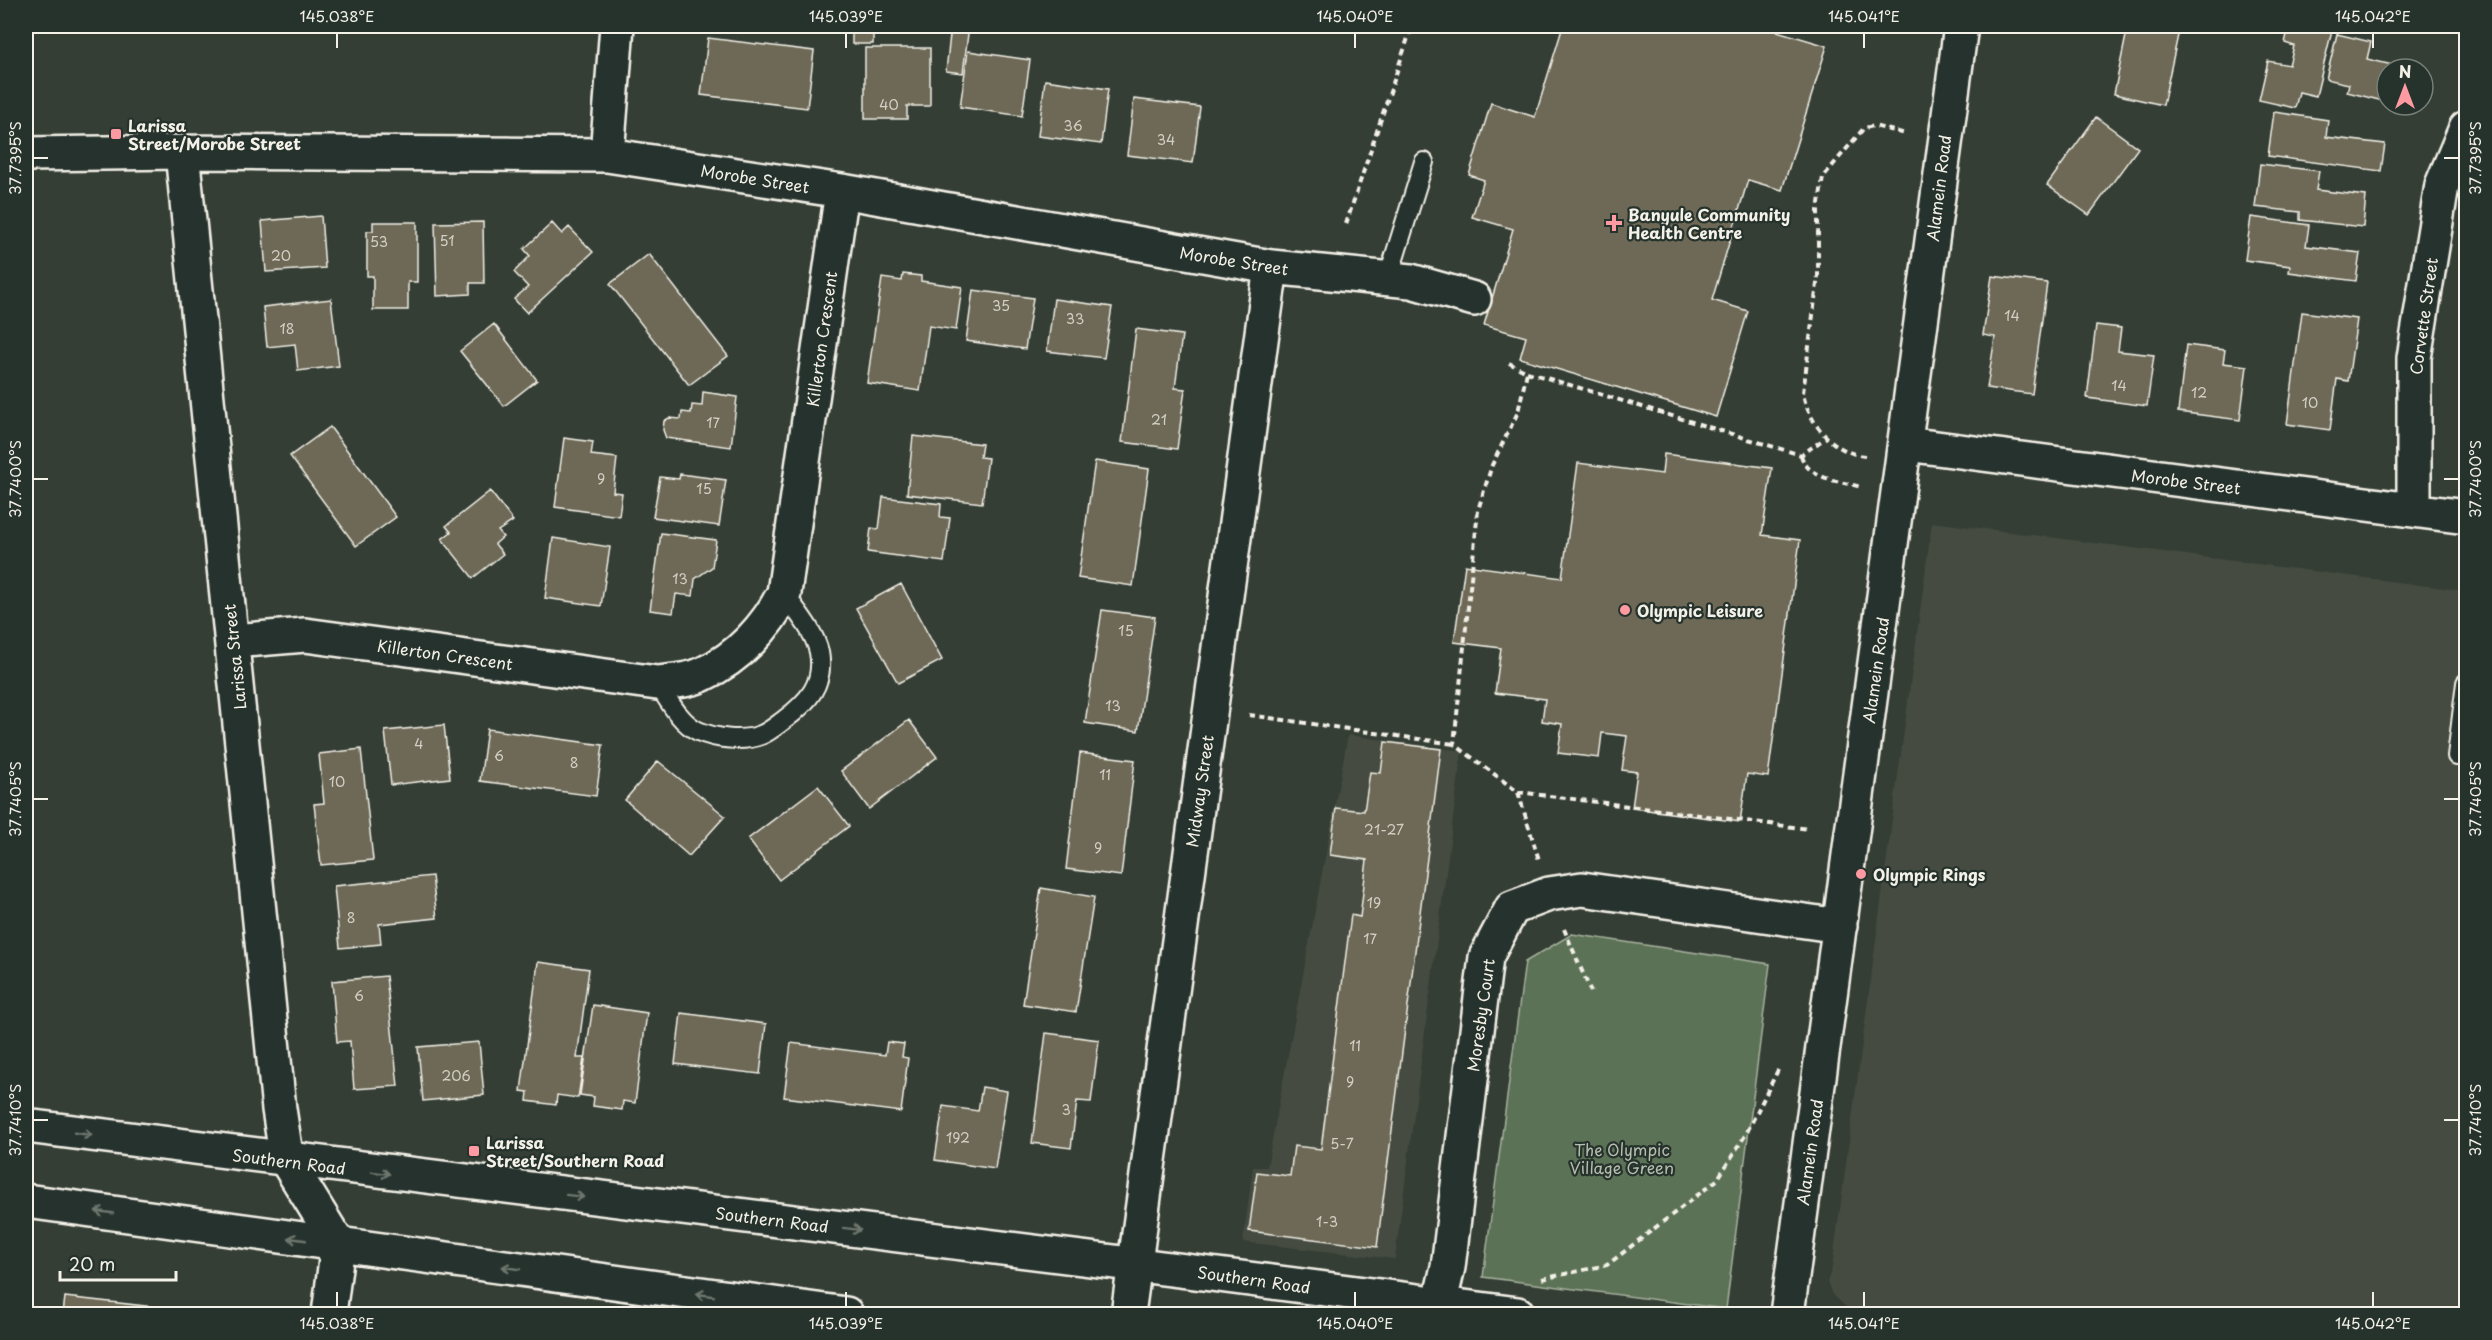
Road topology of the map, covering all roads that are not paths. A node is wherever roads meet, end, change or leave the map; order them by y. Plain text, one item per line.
1 (617, 26) edge
2 (1961, 26) edge
3 (2466, 128) edge
4 (182, 152) junction
5 (26, 154) edge
6 (607, 155) junction
7 (1425, 162) dead end
8 (842, 191) junction
9 (1271, 267) junction
10 (1388, 278) junction
11 (1474, 299) dead end
12 (1906, 444) junction
13 (2414, 510) junction
14 (2466, 518) edge
15 (784, 593) junction
16 (232, 641) junction
17 (657, 683) junction
18 (2466, 683) edge
19 (2457, 756) dead end
20 (1840, 926) junction
21 (26, 1126) edge
22 (287, 1161) junction
23 (26, 1201) edge
24 (338, 1244) junction
25 (1134, 1263) junction
26 (1438, 1309) edge
27 (329, 1314) edge
28 (846, 1314) edge
29 (1128, 1314) edge
30 (1518, 1314) edge
31 (1787, 1314) edge

1 - 6 street
2 - 12 street, Alamein Road
3 - 13 street, Corvette Street
4 - 5 street, Morobe Street
4 - 6 street, Morobe Street
4 - 16 street, Larissa Street
6 - 8 street, Morobe Street
7 - 10 lane
8 - 9 street, Morobe Street
8 - 15 street, Killerton Crescent
9 - 10 street, Morobe Street
9 - 25 street, Midway Street
10 - 11 street, Morobe Street
12 - 13 street, Morobe Street
12 - 20 street, Alamein Road
13 - 14 street, Morobe Street
15 - 17 street, Killerton Crescent
15 - 17 lane
16 - 17 street, Killerton Crescent
16 - 22 street, Larissa Street
18 - 19 lane
20 - 26 street, Moresby Court
20 - 31 street, Alamein Road
21 -> 22 street, Southern Road
22 - 24 street
22 -> 25 street, Southern Road
24 -> 23 street
24 - 27 street
28 -> 24 street
25 - 26 street, Southern Road
25 - 29 street, Midway Street
26 - 30 street, Southern Road

